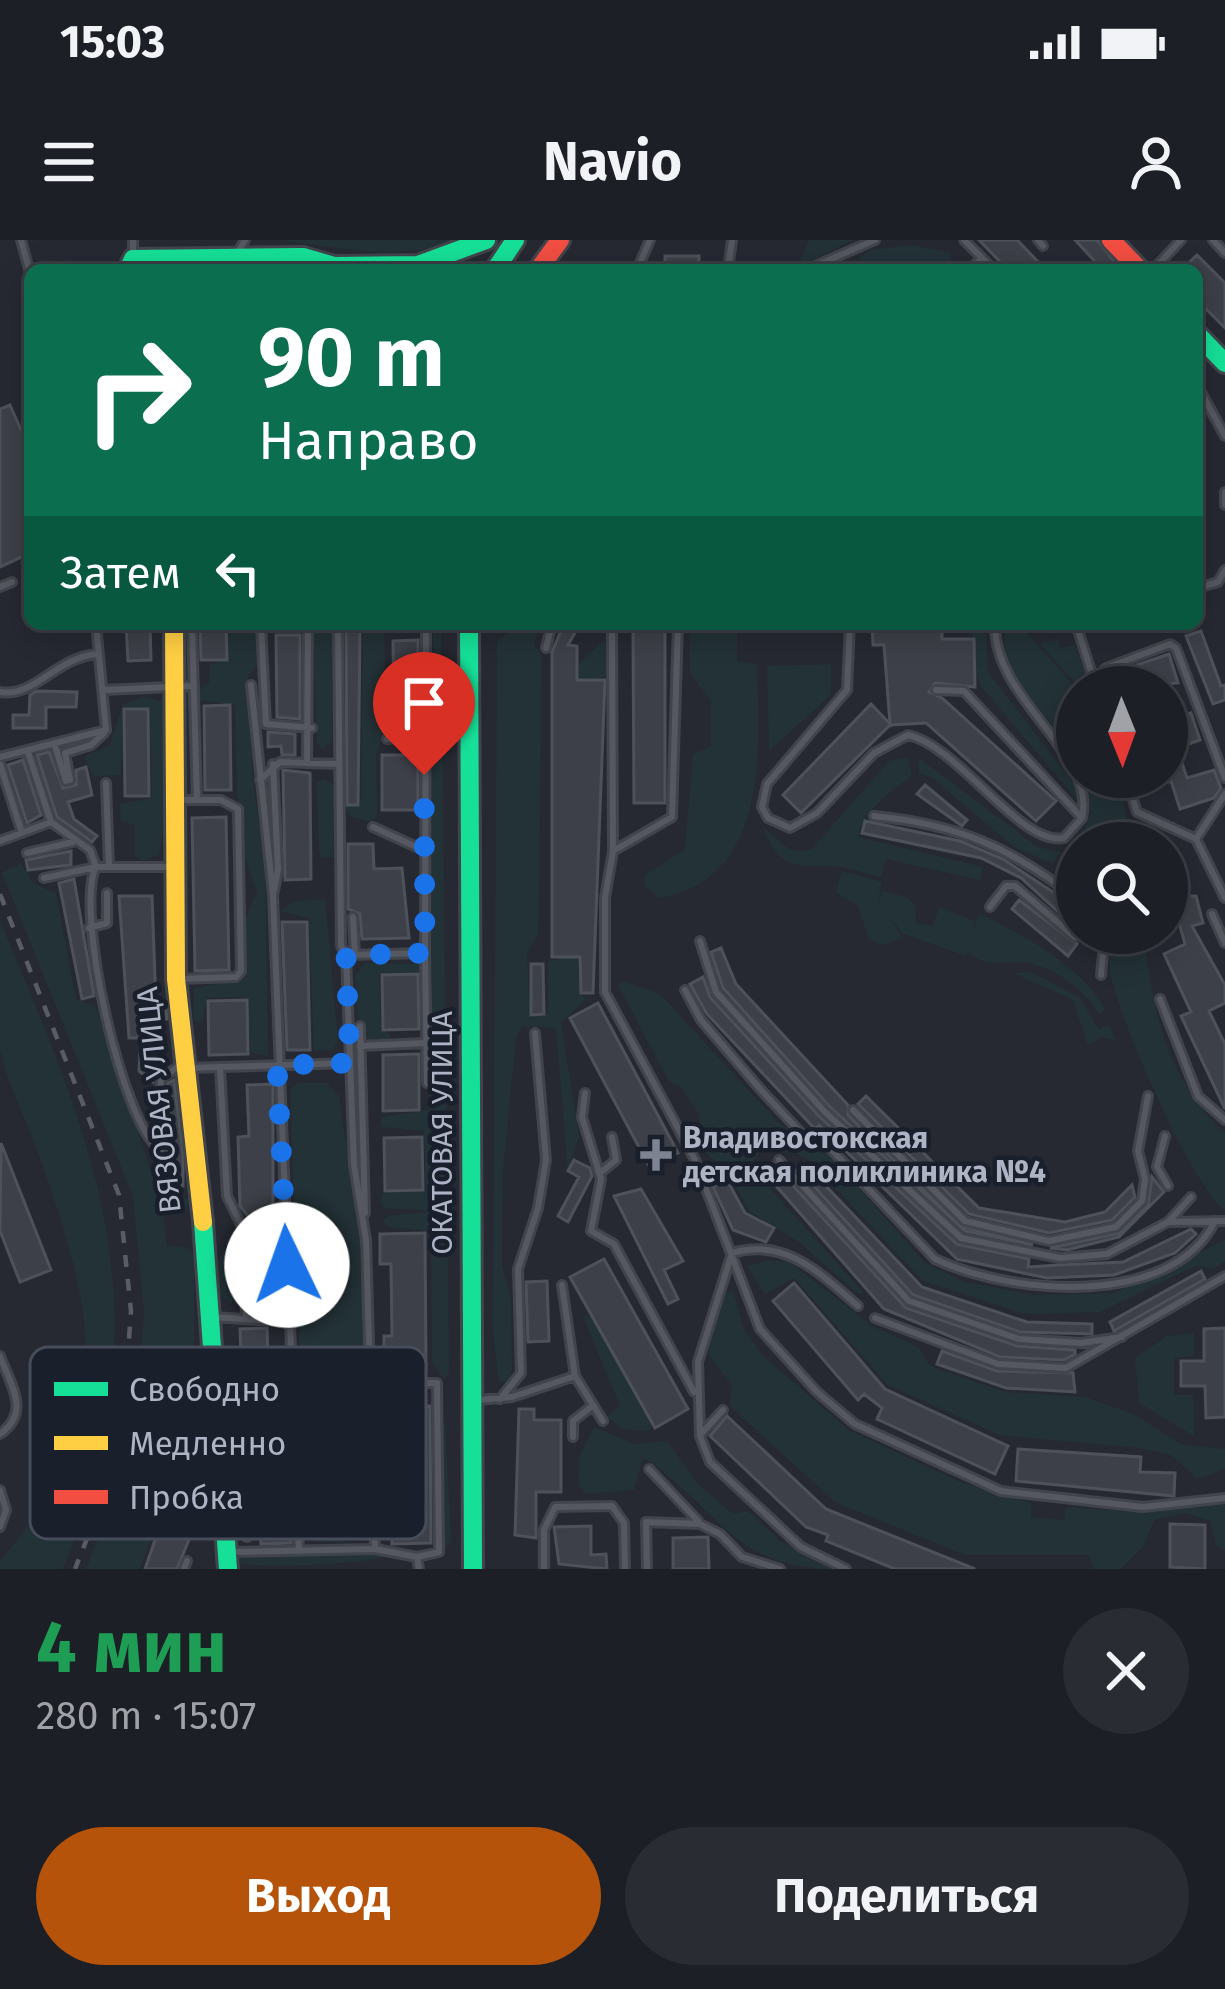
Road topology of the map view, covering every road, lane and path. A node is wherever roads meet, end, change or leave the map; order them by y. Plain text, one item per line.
1 (486, 240) edge
2 (874, 240) edge
3 (964, 240) edge
4 (1111, 240) edge
5 (1181, 240) edge
6 (1213, 240) edge
7 (240, 249) edge
8 (1225, 253) edge
9 (131, 256) edge
10 (982, 257) junction
11 (314, 264) edge
12 (428, 264) edge
13 (820, 264) edge
14 (975, 264) edge
15 (988, 264) edge
16 (1134, 264) edge
17 (1159, 264) edge
18 (1203, 340) edge
19 (1225, 363) edge
20 (1203, 396) edge
21 (1225, 436) edge
22 (1225, 492) edge
23 (1225, 505) edge
24 (1225, 570) edge
25 (12, 582) dead end
26 (1203, 586) edge
27 (0, 587) edge
28 (96, 630) edge
29 (175, 630) edge
30 (191, 630) edge
31 (261, 630) edge
32 (308, 630) edge
33 (338, 630) edge
34 (426, 630) edge
35 (470, 630) edge
36 (550, 630) edge
37 (612, 630) edge
38 (678, 630) edge
39 (850, 630) edge
40 (996, 630) edge
41 (1078, 630) edge
42 (546, 648) dead end
43 (96, 654) junction
44 (1090, 666) edge
45 (1113, 666) edge
46 (1183, 666) edge
47 (1188, 680) edge
48 (250, 685) dead end
49 (185, 686) junction
50 (103, 690) junction
51 (936, 690) dead end
52 (0, 692) edge
53 (312, 728) junction
54 (106, 730) junction
55 (425, 738) junction
56 (386, 739) dead end
57 (54, 743) junction
58 (28, 751) junction
59 (0, 760) edge
60 (308, 762) junction
61 (273, 764) junction
62 (338, 764) junction
63 (1225, 778) edge
64 (260, 780) junction
65 (106, 783) dead end
66 (1225, 794) edge
67 (1133, 798) edge
68 (175, 800) junction
69 (196, 800) junction
70 (874, 816) dead end
71 (1082, 818) junction
72 (51, 822) junction
73 (373, 827) dead end
74 (22, 833) junction
75 (1196, 838) junction
76 (0, 841) edge
77 (73, 842) junction
78 (423, 850) junction
79 (613, 851) junction
80 (27, 853) dead end
81 (110, 866) junction
82 (96, 867) junction
83 (174, 868) junction
84 (44, 878) dead end
85 (1056, 883) edge
86 (107, 893) dead end
87 (273, 895) junction
88 (1225, 898) edge
89 (990, 907) dead end
90 (1212, 914) dead end
91 (353, 916) dead end
92 (1056, 921) edge
93 (89, 928) junction
94 (700, 941) dead end
95 (1225, 944) edge
96 (425, 953) junction
97 (1103, 954) edge
98 (351, 955) junction
99 (1101, 975) dead end
100 (176, 980) junction
101 (685, 990) dead end
102 (1160, 1000) dead end
103 (360, 1026) dead end
104 (535, 1034) dead end
105 (426, 1043) junction
106 (360, 1046) junction
107 (186, 1065) junction
108 (277, 1065) junction
109 (220, 1066) junction
110 (350, 1067) junction
111 (361, 1071) junction
112 (427, 1083) dead end
113 (585, 1093) dead end
114 (160, 1094) dead end
115 (1148, 1096) dead end
116 (853, 1110) dead end
117 (1225, 1120) edge
118 (1165, 1136) dead end
119 (612, 1137) dead end
120 (161, 1150) dead end
121 (779, 1160) dead end
122 (600, 1174) junction
123 (1168, 1186) dead end
124 (1191, 1197) dead end
125 (1215, 1221) junction
126 (1225, 1221) edge
127 (1168, 1222) junction
128 (286, 1225) junction
129 (242, 1227) junction
130 (366, 1240) junction
131 (732, 1253) junction
132 (1225, 1276) edge
133 (562, 1286) dead end
134 (858, 1306) dead end
135 (246, 1316) junction
136 (208, 1317) junction
137 (875, 1318) dead end
138 (290, 1322) junction
139 (1122, 1337) junction
140 (210, 1347) edge
141 (291, 1347) edge
142 (369, 1347) edge
143 (0, 1356) edge
144 (575, 1376) junction
145 (426, 1384) edge
146 (697, 1396) junction
147 (500, 1399) junction
148 (474, 1401) junction
149 (592, 1406) junction
150 (723, 1410) dead end
151 (603, 1421) dead end
152 (0, 1434) edge
153 (700, 1436) junction
154 (573, 1437) dead end
155 (649, 1469) dead end
156 (0, 1490) edge
157 (1225, 1498) edge
158 (624, 1522) junction
159 (646, 1522) junction
160 (700, 1524) junction
161 (0, 1527) edge
162 (299, 1539) edge
163 (374, 1539) edge
164 (374, 1549) junction
165 (299, 1551) junction
166 (417, 1557) junction
167 (742, 1557) junction
168 (227, 1561) edge
169 (419, 1569) edge
170 (473, 1569) edge
171 (544, 1569) edge
172 (625, 1569) edge
173 (647, 1569) edge
174 (742, 1569) edge
175 (780, 1569) edge
176 (846, 1569) edge

1 - 12 main road
2 - 13 lane
3 - 10 lane
4 - 16 main road
5 - 17 lane
6 - 8 lane
7 - 9 main road
7 - 11 main road
10 - 14 lane
10 - 15 lane
18 - 19 main road
20 - 21 lane
22 - 23 lane
24 - 26 lane
25 - 27 lane
28 - 43 lane
29 - 49 main road, ВЯЗОВАЯ УЛИЦА
30 - 49 lane
31 - 53 lane
32 - 53 lane
33 - 62 lane
34 - 55 lane
35 - 148 main road, ОКАТОВАЯ УЛИЦА
36 - 42 lane
37 - 79 lane
38 - 79 lane
39 - 71 lane
40 - 71 lane
41 - 44 lane
43 - 50 lane
43 - 52 lane
45 - 46 lane
47 - 63 lane
48 - 64 lane
49 - 50 lane
49 - 68 main road, ВЯЗОВАЯ УЛИЦА
49 - 69 lane
50 - 54 lane
51 - 71 lane
53 - 60 lane
54 - 57 lane
54 - 57 lane
55 - 56 lane
55 - 78 lane
57 - 58 lane
58 - 59 lane
58 - 72 lane
59 - 74 lane
60 - 61 lane
60 - 62 lane
61 - 64 lane
61 - 87 lane
62 - 98 lane
64 - 87 lane
65 - 81 lane
66 - 75 lane
67 - 75 lane
68 - 69 lane
68 - 83 main road, ВЯЗОВАЯ УЛИЦА
69 - 100 lane
70 - 85 lane
72 - 74 lane
72 - 77 lane
73 - 78 lane
74 - 76 lane
75 - 88 lane
77 - 80 lane
77 - 82 lane
78 - 96 lane
79 - 131 lane
81 - 82 lane
81 - 83 lane
82 - 84 lane
82 - 93 lane
83 - 100 main road, ВЯЗОВАЯ УЛИЦА
86 - 93 lane
87 - 108 lane
89 - 92 lane
90 - 95 lane
91 - 98 lane
93 - 120 lane
94 - 127 lane
96 - 98 lane
96 - 105 lane
97 - 99 lane
98 - 110 lane
100 - 107 main road, ВЯЗОВАЯ УЛИЦА
101 - 125 lane
102 - 117 lane
103 - 106 lane
104 - 147 lane
105 - 106 lane
105 - 112 lane
106 - 111 lane
107 - 109 lane
107 - 114 lane
107 - 136 main road, ВЯЗОВАЯ УЛИЦА
108 - 109 lane
108 - 110 lane
108 - 128 lane
109 - 129 lane
110 - 111 lane
110 - 130 lane
111 - 130 lane
113 - 122 lane
115 - 116 lane
118 - 123 lane
119 - 122 lane
121 - 139 lane
122 - 146 lane
124 - 127 lane
125 - 126 lane
125 - 127 lane
128 - 129 lane
128 - 138 lane
129 - 135 lane
130 - 142 lane
131 - 134 lane
131 - 146 lane
131 - 157 lane
132 - 139 lane
133 - 144 lane
135 - 136 lane
135 - 138 lane
136 - 140 main road, ВЯЗОВАЯ УЛИЦА
137 - 139 lane
138 - 141 lane
143 - 152 lane
144 - 147 lane
144 - 149 lane
145 - 166 lane
146 - 153 lane
147 - 148 lane
148 - 170 main road, ОКАТОВАЯ УЛИЦА
149 - 151 lane
149 - 154 lane
150 - 153 lane
153 - 176 lane
155 - 160 lane
156 - 161 lane
158 - 159 lane
158 - 171 lane
158 - 172 lane
159 - 160 lane
159 - 173 lane
160 - 167 lane
162 - 165 lane
163 - 164 lane
164 - 165 lane
164 - 166 lane
165 - 168 lane
166 - 169 lane
167 - 174 lane
167 - 175 lane

